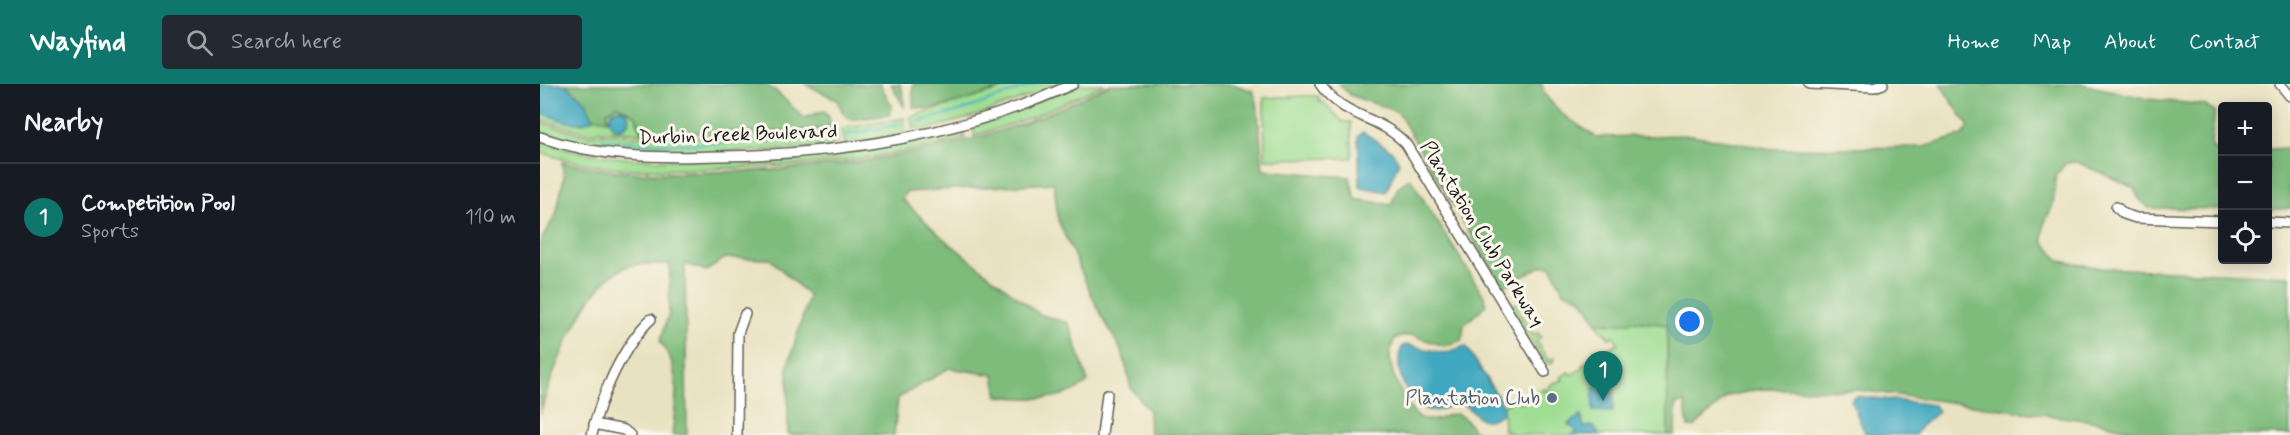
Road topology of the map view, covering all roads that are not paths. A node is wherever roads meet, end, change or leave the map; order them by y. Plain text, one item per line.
1 (1074, 84) edge
2 (1320, 84) edge
3 (1809, 84) edge
4 (1883, 84) edge
5 (2280, 84) edge
6 (2290, 96) edge
7 (540, 137) edge
8 (2116, 207) dead end
9 (2218, 221) edge
10 (2272, 222) edge
11 (2290, 223) edge
12 (745, 314) dead end
13 (651, 319) dead end
14 (1545, 372) dead end
15 (1107, 394) dead end
16 (594, 424) junction
17 (592, 435) edge
18 (630, 435) edge
19 (737, 435) edge
20 (1102, 435) edge

1 - 7 street, Durbin Creek Boulevard
2 - 14 street, Plantation Club Parkway
3 - 4 street
5 - 6 street
8 - 9 street
10 - 11 street
12 - 19 street
13 - 16 street
15 - 20 street
16 - 17 street
16 - 18 street

